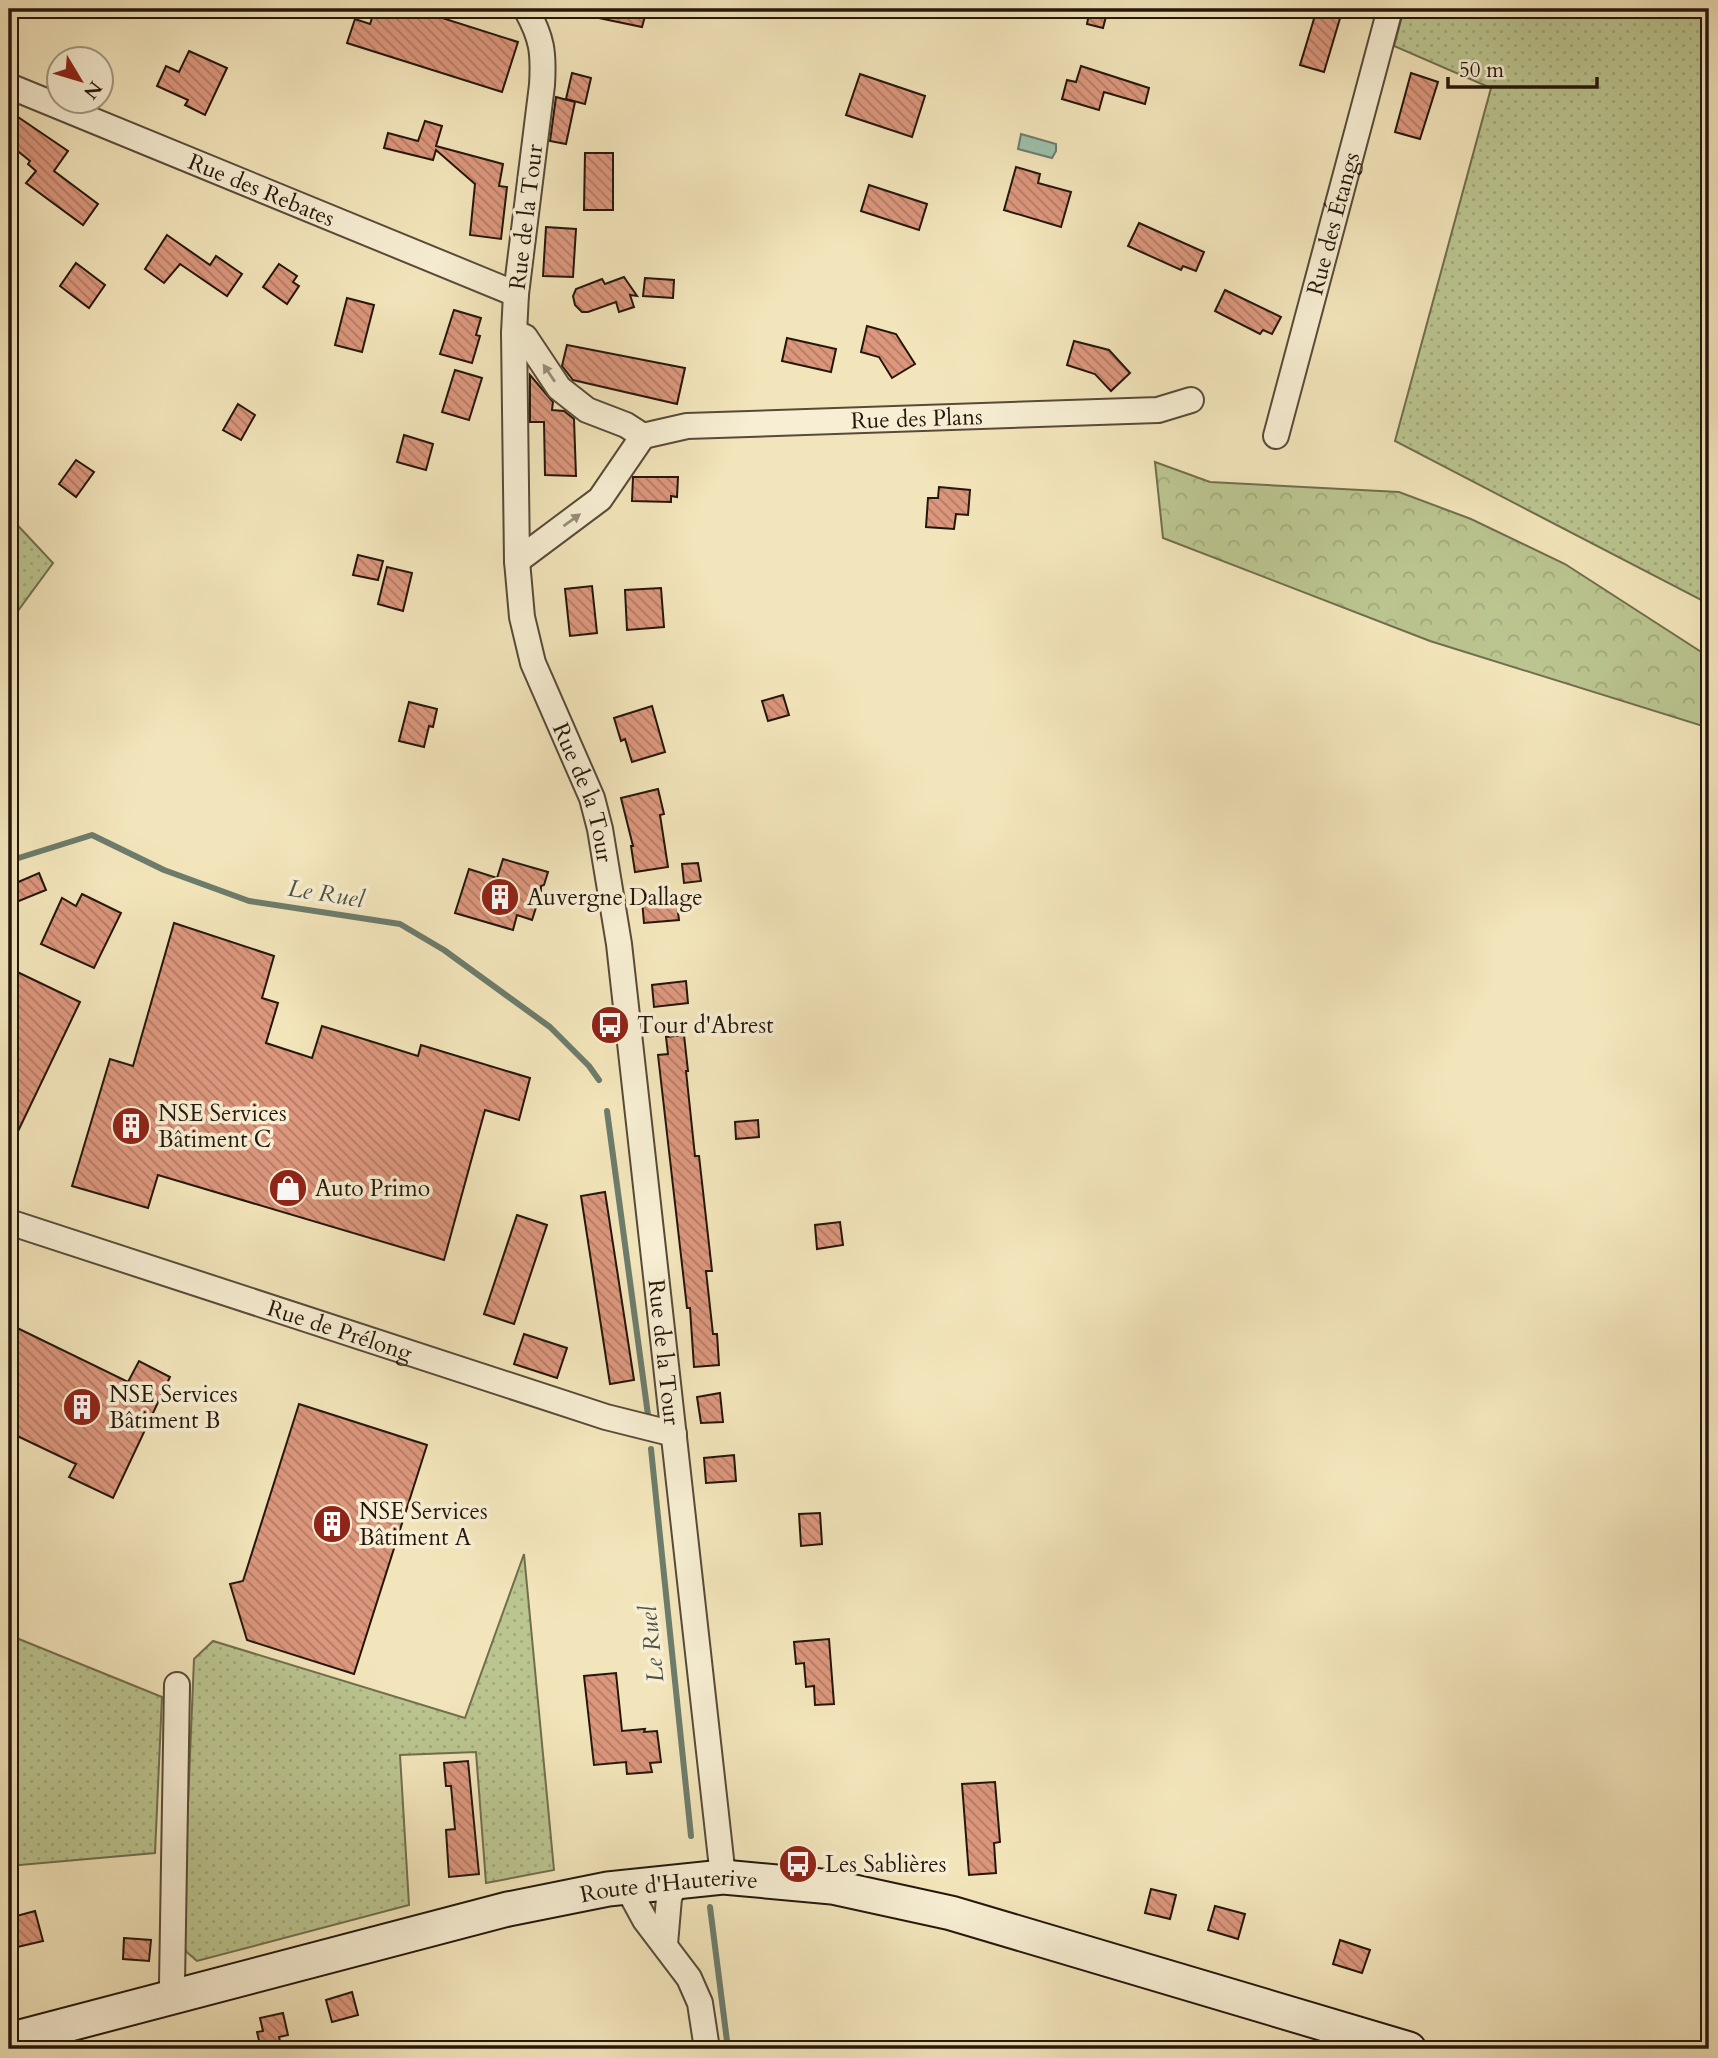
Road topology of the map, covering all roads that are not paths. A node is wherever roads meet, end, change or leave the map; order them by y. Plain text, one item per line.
1 (526, 9) edge
2 (1390, 9) edge
3 (9, 86) edge
4 (516, 294) junction
5 (514, 333) junction
6 (1191, 400) dead end
7 (643, 436) junction
8 (1276, 436) dead end
9 (517, 561) junction
10 (9, 1222) edge
11 (674, 1434) junction
12 (177, 1685) dead end
13 (723, 1877) junction
14 (677, 1881) junction
15 (627, 1887) junction
16 (665, 1944) junction
17 (174, 1997) junction
18 (9, 2040) edge
19 (707, 2049) edge
20 (1409, 2049) edge

1 - 4 street, Rue de la Tour
2 - 8 street, Rue des Étangs
3 - 4 street, Rue des Rebates
4 - 5 street, Rue de la Tour
7 -> 5 street
5 - 9 street, Rue de la Tour
6 - 7 street, Rue des Plans
9 -> 7 street
9 - 11 street, Rue de la Tour
10 - 11 street, Rue de Prélong
11 - 13 street, Rue de la Tour
12 - 17 street
13 - 14 main road, Route d'Hauterive
13 - 20 main road, Route d'Hauterive
14 - 15 main road, Route d'Hauterive
14 - 16 street
15 - 16 street
15 - 17 main road, Route d'Hauterive
16 - 19 street
17 - 18 main road, Route d'Hauterive

